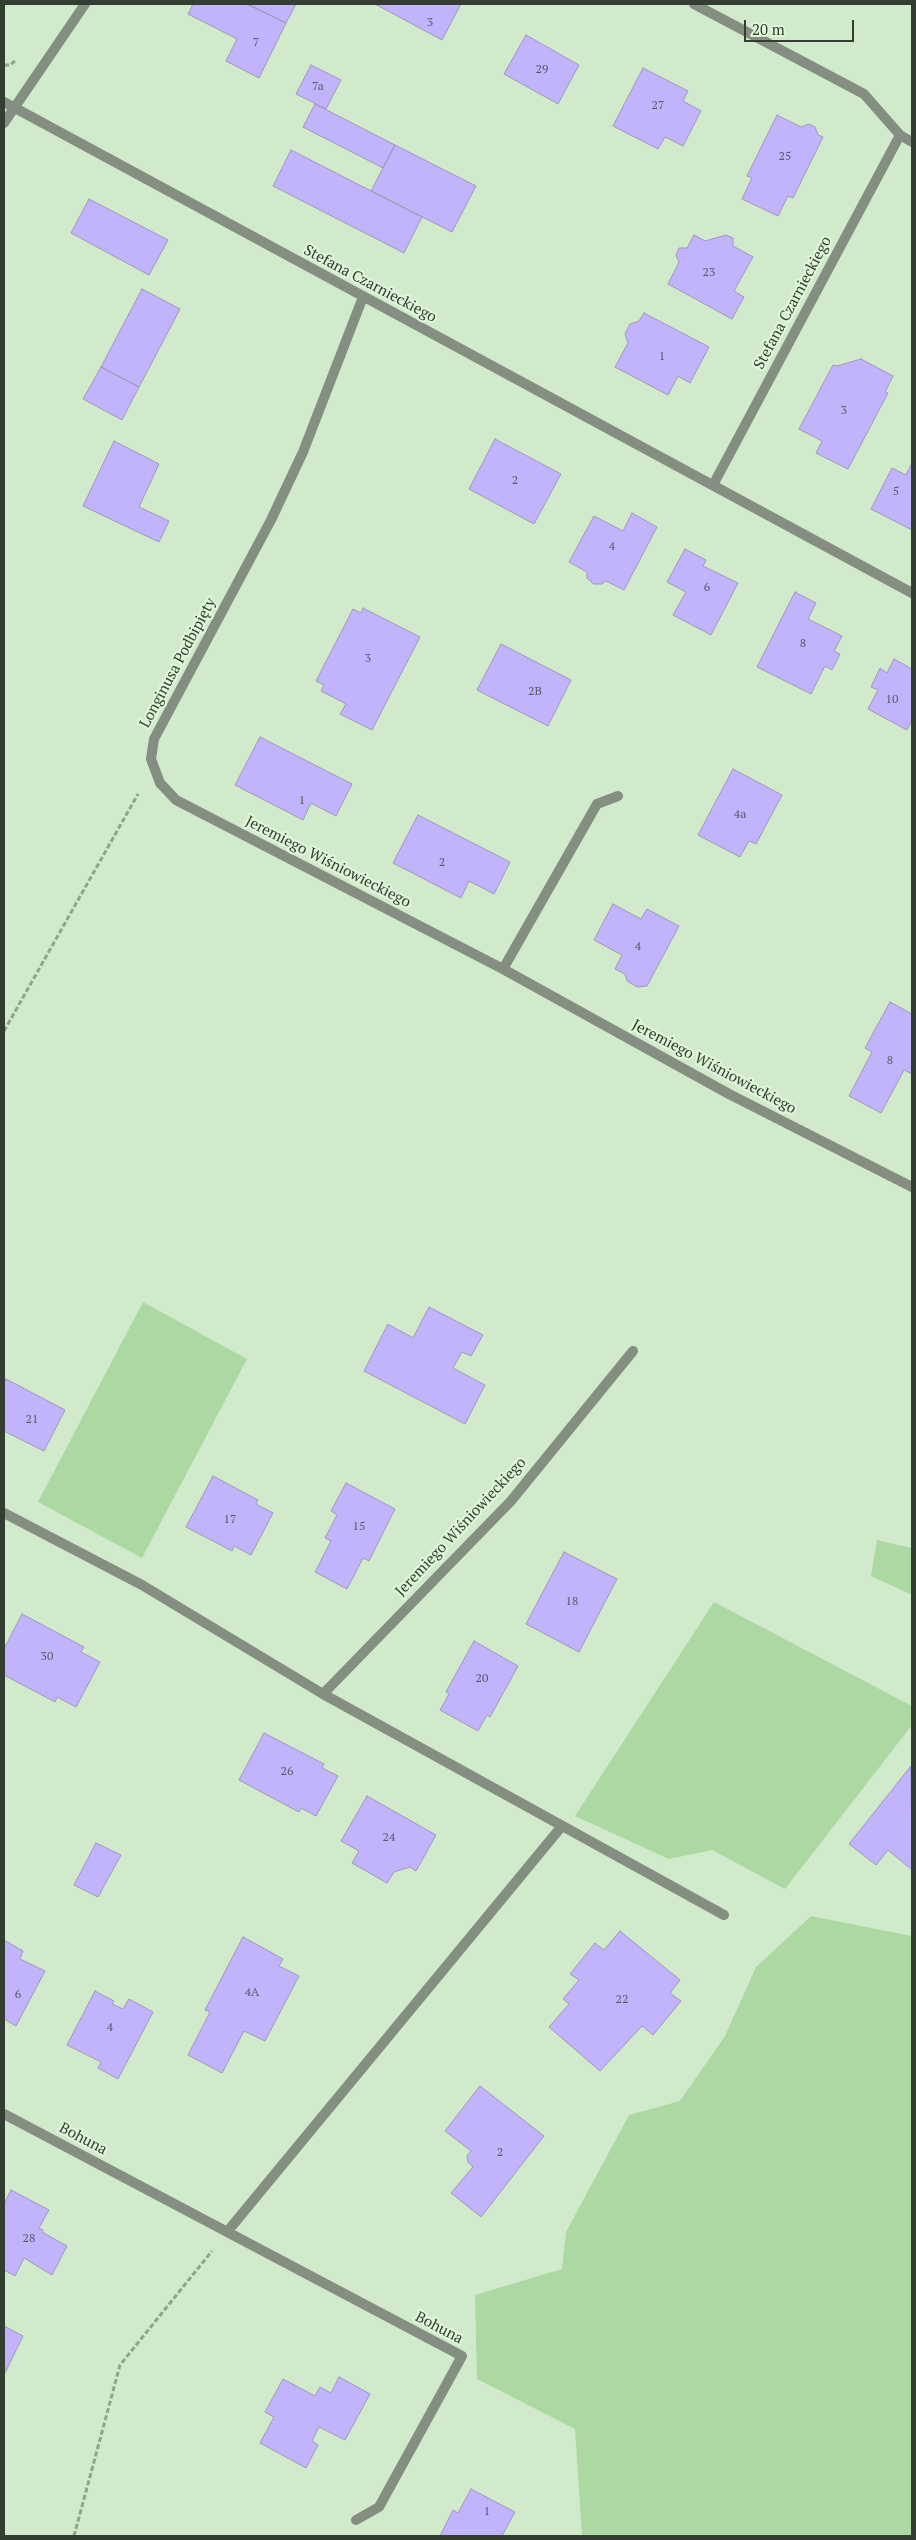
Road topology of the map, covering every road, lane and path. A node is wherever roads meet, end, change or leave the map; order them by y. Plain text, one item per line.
1 (85, 4) edge
2 (694, 4) edge
3 (4, 102) edge
4 (14, 107) junction
5 (4, 123) edge
6 (900, 135) junction
7 (912, 142) edge
8 (363, 297) junction
9 (713, 485) junction
10 (912, 593) edge
11 (154, 766) junction
12 (618, 796) dead end
13 (503, 969) junction
14 (4, 1031) edge
15 (912, 1186) edge
16 (633, 1351) dead end
17 (4, 1513) edge
18 (323, 1694) junction
19 (562, 1826) junction
20 (724, 1915) dead end
21 (4, 2114) edge
22 (227, 2232) junction
23 (356, 2520) dead end
24 (74, 2536) edge

1 - 4 street
2 - 6 street
3 - 4 street, Stefana Czarnieckiego
4 - 5 street
4 - 8 street, Stefana Czarnieckiego
6 - 7 street
6 - 9 street, Stefana Czarnieckiego
8 - 9 street, Stefana Czarnieckiego
8 - 11 street, Longinusa Podbipięty
9 - 10 street, Stefana Czarnieckiego
11 - 13 street, Jeremiego Wiśniowieckiego
11 - 14 path
12 - 13 street
13 - 15 street, Jeremiego Wiśniowieckiego
16 - 18 street, Jeremiego Wiśniowieckiego
17 - 18 street
18 - 19 street
19 - 20 street
19 - 22 street
21 - 22 street, Bohuna
22 - 23 street, Bohuna
22 - 24 path

